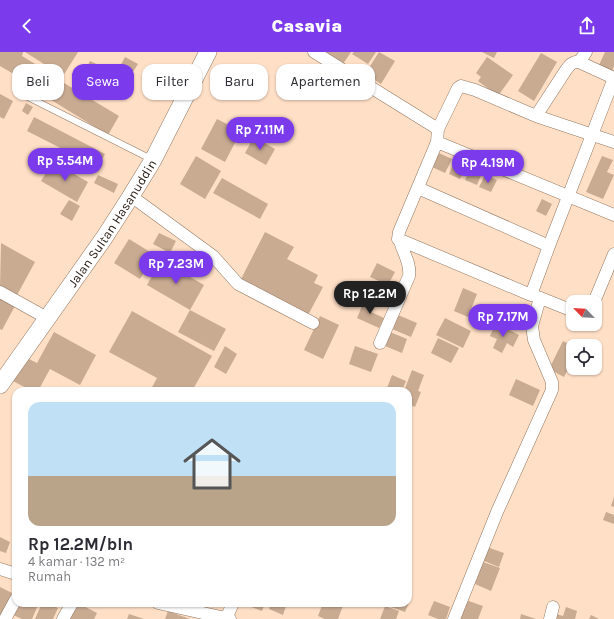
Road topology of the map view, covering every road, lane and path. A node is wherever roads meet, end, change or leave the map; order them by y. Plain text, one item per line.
1 (208, 52) edge
2 (314, 52) edge
3 (586, 52) edge
4 (578, 62) junction
5 (614, 78) edge
6 (34, 100) edge
7 (536, 116) junction
8 (438, 129) junction
9 (592, 134) junction
10 (437, 142) junction
11 (614, 142) edge
12 (152, 160) junction
13 (418, 188) junction
14 (569, 195) junction
15 (131, 196) junction
16 (614, 214) edge
17 (400, 241) junction
18 (549, 246) junction
19 (614, 254) edge
20 (0, 292) edge
21 (597, 295) edge
22 (536, 297) junction
23 (566, 308) edge
24 (47, 318) junction
25 (313, 323) dead end
26 (380, 343) dead end
27 (0, 385) edge
28 (0, 569) edge
29 (12, 573) edge
30 (12, 606) edge
31 (70, 607) edge
32 (190, 607) edge
33 (232, 607) edge
34 (5, 619) edge
35 (63, 619) edge
36 (227, 619) edge
37 (454, 619) edge

1 - 12 street, Jalan Sultan Hasanuddin
2 - 8 street
3 - 4 street
4 - 5 street
4 - 7 street
5 - 9 street
6 - 12 lane
7 - 8 street
7 - 9 street
8 - 10 street
9 - 11 street
9 - 14 street
10 - 13 street
10 - 14 street
12 - 15 street, Jalan Sultan Hasanuddin
13 - 17 street
13 - 18 street
14 - 16 street
14 - 18 street
15 - 24 street, Jalan Sultan Hasanuddin
15 - 25 street
17 - 22 street
17 - 26 street
18 - 22 street
19 - 21 street
20 - 24 street
22 - 23 street
22 - 37 street
24 - 27 street, Jalan Sultan Hasanuddin
28 - 29 street
30 - 34 street
31 - 35 street
32 - 36 street
33 - 36 street

